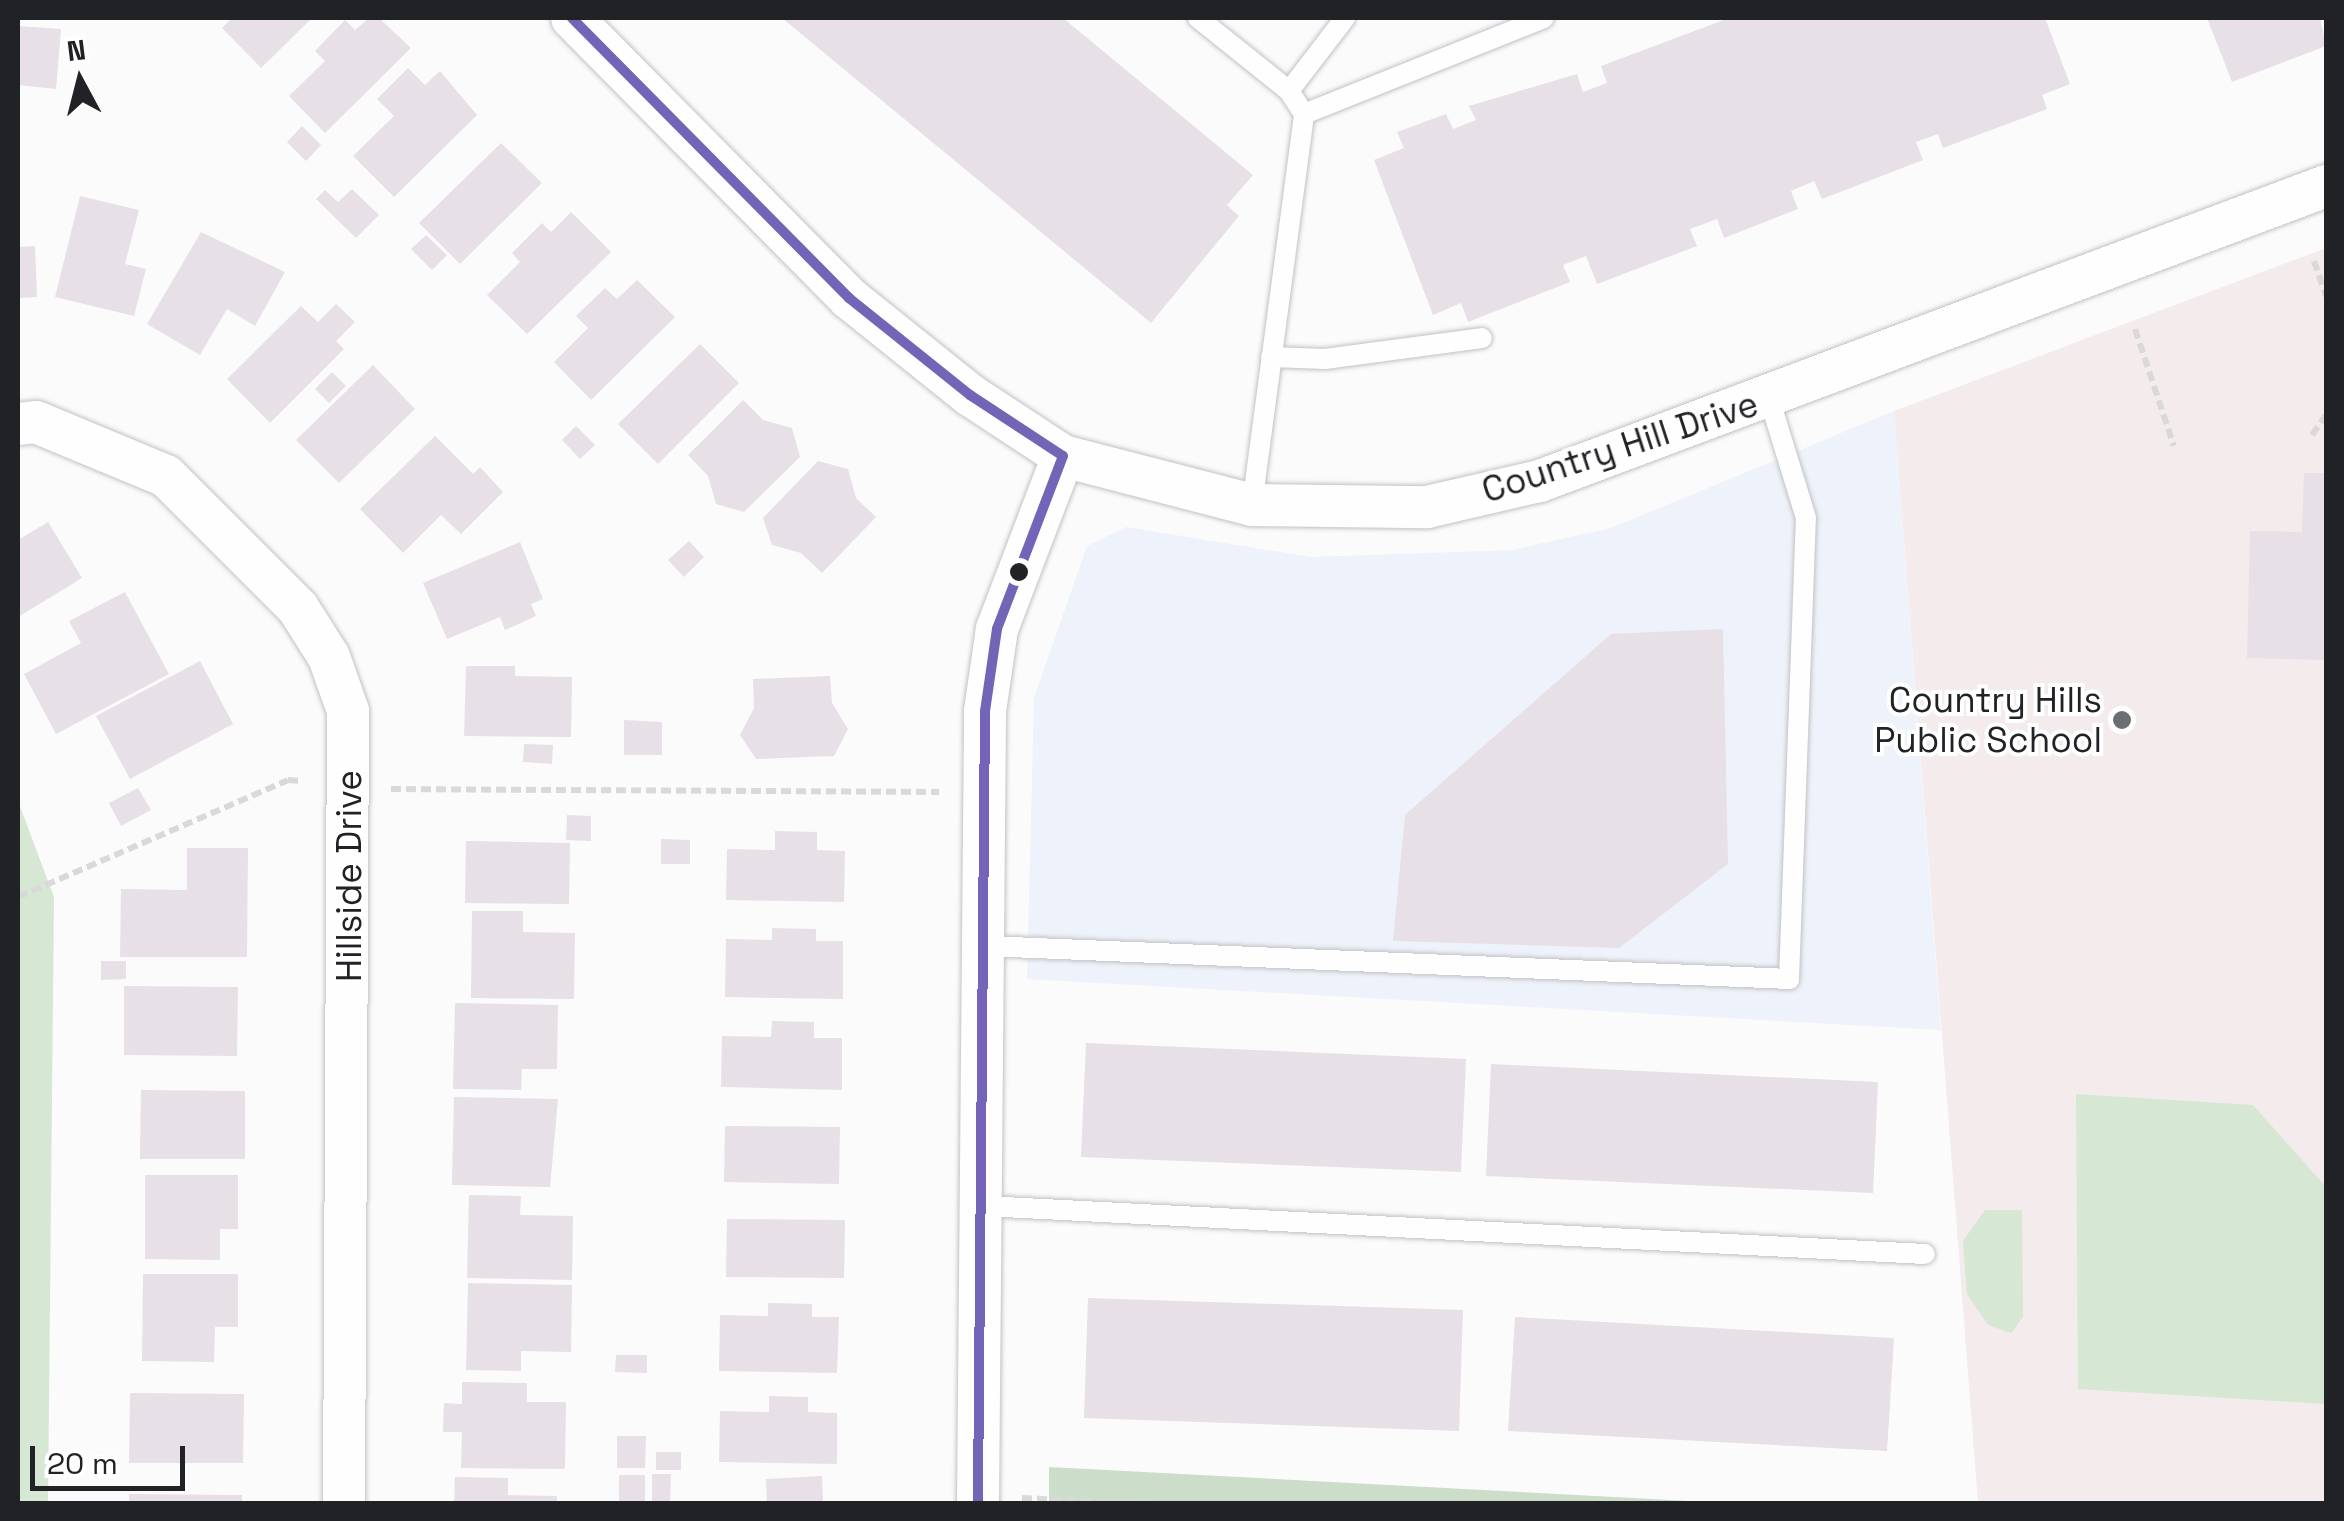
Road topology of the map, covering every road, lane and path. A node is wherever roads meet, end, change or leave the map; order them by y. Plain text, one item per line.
1 (572, 18) edge
2 (1198, 18) edge
3 (1346, 18) edge
4 (1544, 18) edge
5 (1289, 91) junction
6 (1304, 114) junction
7 (2326, 186) edge
8 (2314, 261) dead end
9 (2326, 296) edge
10 (2134, 328) dead end
11 (1482, 338) dead end
12 (1270, 357) junction
13 (1769, 398) junction
14 (2326, 415) edge
15 (18, 424) edge
16 (2312, 434) dead end
17 (2174, 446) dead end
18 (1062, 456) junction
19 (1252, 505) junction
20 (317, 782) dead end
21 (385, 788) dead end
22 (980, 793) junction
23 (18, 897) edge
24 (986, 946) junction
25 (984, 1206) junction
26 (1925, 1254) dead end
27 (978, 1500) edge
28 (1108, 1502) edge
29 (344, 1504) edge
30 (1156, 1504) edge

1 - 18 street, Country Hill Drive
2 - 5 lane
3 - 5 lane
4 - 6 lane
5 - 6 lane
6 - 12 lane
7 - 13 street, Country Hill Drive
8 - 9 path
10 - 17 path
11 - 12 lane
12 - 19 lane
13 - 19 street, Country Hill Drive
13 - 24 lane
14 - 16 path
15 - 29 street, Hillside Drive
18 - 19 street, Country Hill Drive
18 - 22 street
20 - 23 path
21 - 22 path
22 - 24 street
24 - 25 street
25 - 26 lane
25 - 27 street
27 - 28 path
28 - 30 path

